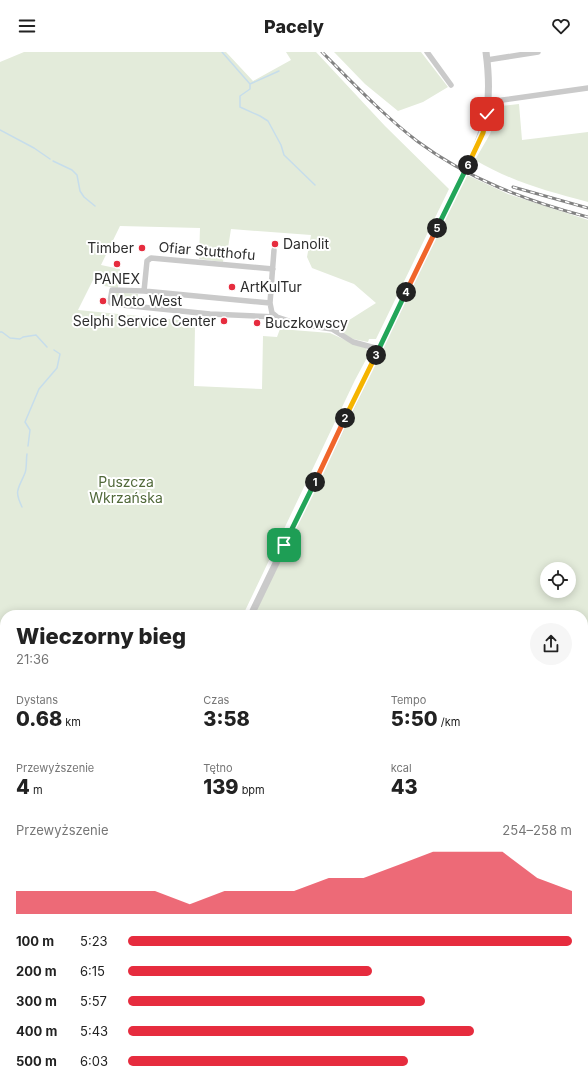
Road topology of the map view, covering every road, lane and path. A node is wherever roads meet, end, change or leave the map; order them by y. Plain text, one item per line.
1 (427, 52) edge
2 (486, 52) edge
3 (538, 52) edge
4 (487, 60) junction
5 (451, 85) dead end
6 (588, 88) edge
7 (488, 102) junction
8 (274, 250) dead end
9 (272, 269) junction
10 (144, 291) junction
11 (270, 303) junction
12 (278, 317) junction
13 (379, 349) junction
14 (253, 610) edge

1 - 5 street
2 - 4 street
3 - 4 street
4 - 7 street
6 - 7 street
7 - 13 street, bridge
8 - 9 street, Ofiar Stutthofu
9 - 10 street, Ofiar Stutthofu
9 - 11 street, Ofiar Stutthofu
10 - 11 street
10 - 12 street
11 - 12 street
12 - 13 street
13 - 14 street

